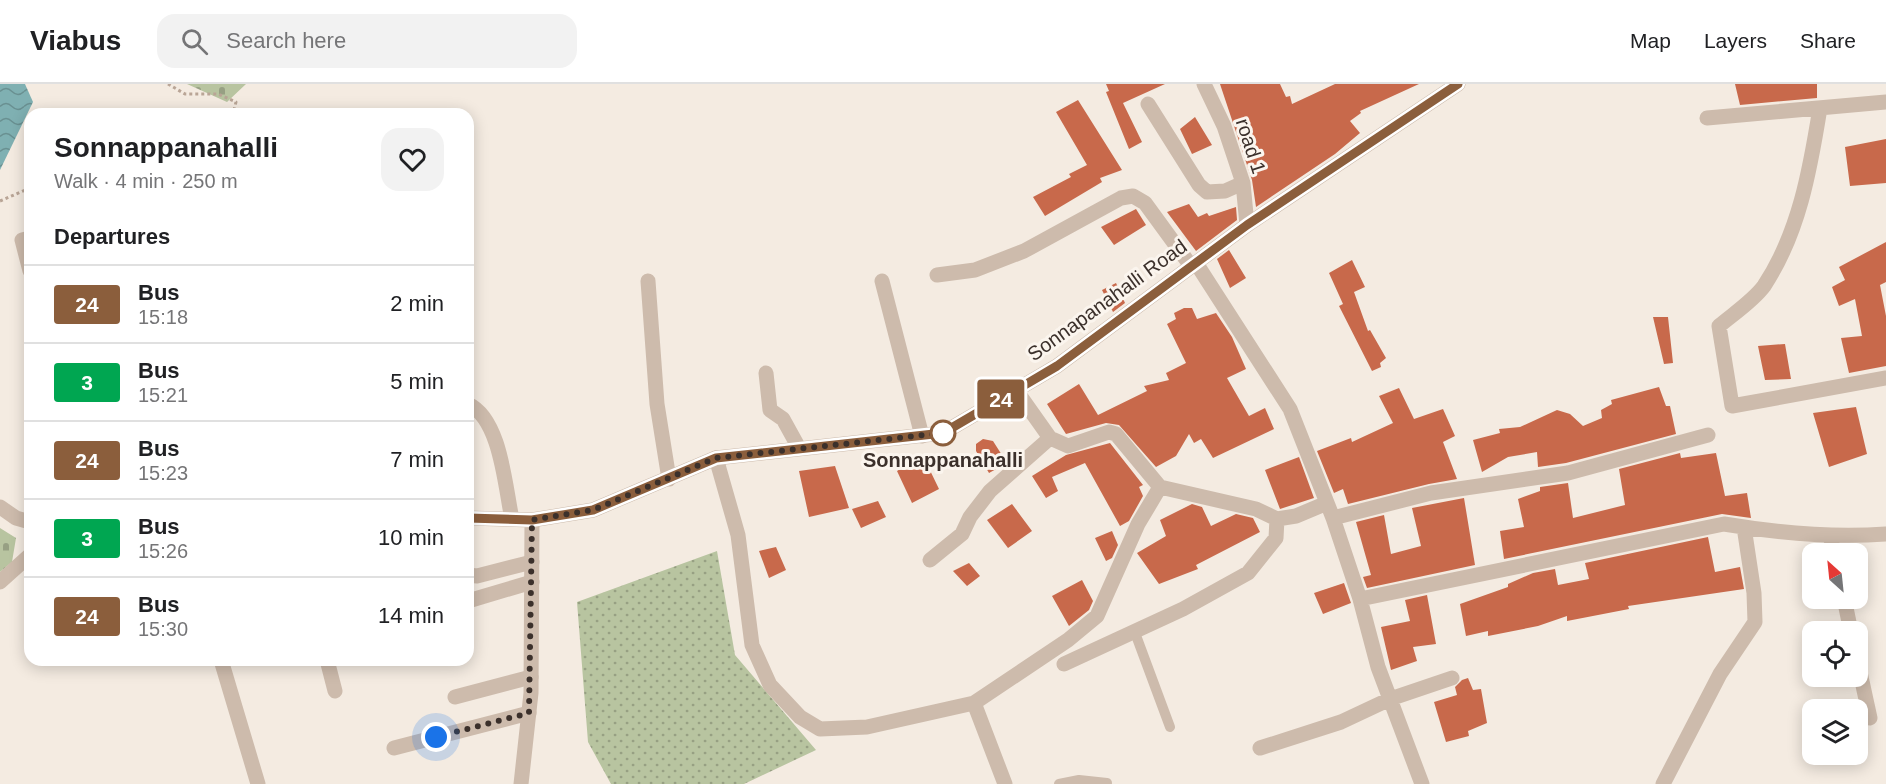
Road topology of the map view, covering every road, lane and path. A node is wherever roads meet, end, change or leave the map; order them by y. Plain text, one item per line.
1 (168, 84) edge
2 (1204, 84) edge
3 (1458, 84) edge
4 (1886, 102) edge
5 (1148, 104) dead end
6 (234, 108) edge
7 (1820, 108) junction
8 (1707, 118) dead end
9 (1243, 183) junction
10 (24, 191) edge
11 (0, 201) edge
12 (1247, 225) junction
13 (1194, 264) junction
14 (937, 275) dead end
15 (648, 281) dead end
16 (882, 281) dead end
17 (766, 373) dead end
18 (1886, 378) edge
19 (1016, 390) junction
20 (474, 407) edge
21 (1708, 435) dead end
22 (922, 436) junction
23 (1050, 438) junction
24 (799, 448) junction
25 (716, 458) junction
26 (669, 479) junction
27 (1160, 487) junction
28 (1327, 503) junction
29 (0, 507) edge
30 (474, 518) edge
31 (1333, 518) junction
32 (512, 519) junction
33 (1277, 519) junction
34 (24, 520) edge
35 (532, 520) junction
36 (1744, 527) junction
37 (1886, 534) edge
38 (1830, 535) junction
39 (1832, 543) edge
40 (24, 560) edge
41 (930, 560) dead end
42 (532, 562) junction
43 (474, 576) edge
44 (0, 582) edge
45 (532, 582) junction
46 (474, 599) edge
47 (1360, 599) junction
48 (1134, 630) junction
49 (1064, 664) dead end
50 (223, 666) edge
51 (329, 666) edge
52 (531, 677) junction
53 (1452, 678) dead end
54 (1863, 687) edge
55 (335, 691) dead end
56 (455, 697) dead end
57 (1390, 699) junction
58 (974, 703) junction
59 (529, 713) junction
60 (1870, 718) dead end
61 (1170, 727) dead end
62 (394, 748) dead end
63 (1260, 748) dead end
64 (1107, 783) edge
65 (258, 784) edge
66 (522, 784) edge
67 (1005, 784) edge
68 (1059, 784) edge
69 (1422, 784) edge
70 (1663, 784) edge

1 - 6 path
2 - 9 street, road 1
3 - 12 street, Sonnapanahalli Road
4 - 7 street
5 - 9 street
7 - 8 street
7 - 18 street
9 - 12 street, road 1
10 - 11 path
12 - 13 street, Sonnapanahalli Road
13 - 14 street
13 - 19 street, Sonnapanahalli Road
13 - 28 street
15 - 26 street
16 - 22 street
17 - 24 street
19 - 22 street, Sonnapanahalli Road
19 - 23 street
20 - 32 street
21 - 31 street
22 - 24 street, Sonnapanahalli Road
23 - 27 street
23 - 41 street
24 - 25 street, Sonnapanahalli Road
25 - 26 street, Sonnapanahalli Road
25 - 58 street
26 - 35 street, Sonnapanahalli Road
27 - 33 street
27 - 58 street
28 - 31 street
28 - 33 street
29 - 34 street
30 - 32 street, Sonnapanahalli Road
31 - 47 street
32 - 35 street, Sonnapanahalli Road
33 - 48 street
35 - 42 street
36 - 38 street
36 - 47 street
36 - 70 street
37 - 38 street
38 - 39 street
40 - 44 street
42 - 43 street
42 - 45 street
45 - 46 street
45 - 52 street
47 - 57 street
48 - 49 street
48 - 61 lane
50 - 65 street
51 - 55 street
52 - 56 street
52 - 59 street
53 - 57 street
54 - 60 street
57 - 63 street
57 - 69 street
58 - 67 street
59 - 62 street
59 - 66 street
64 - 68 lane

